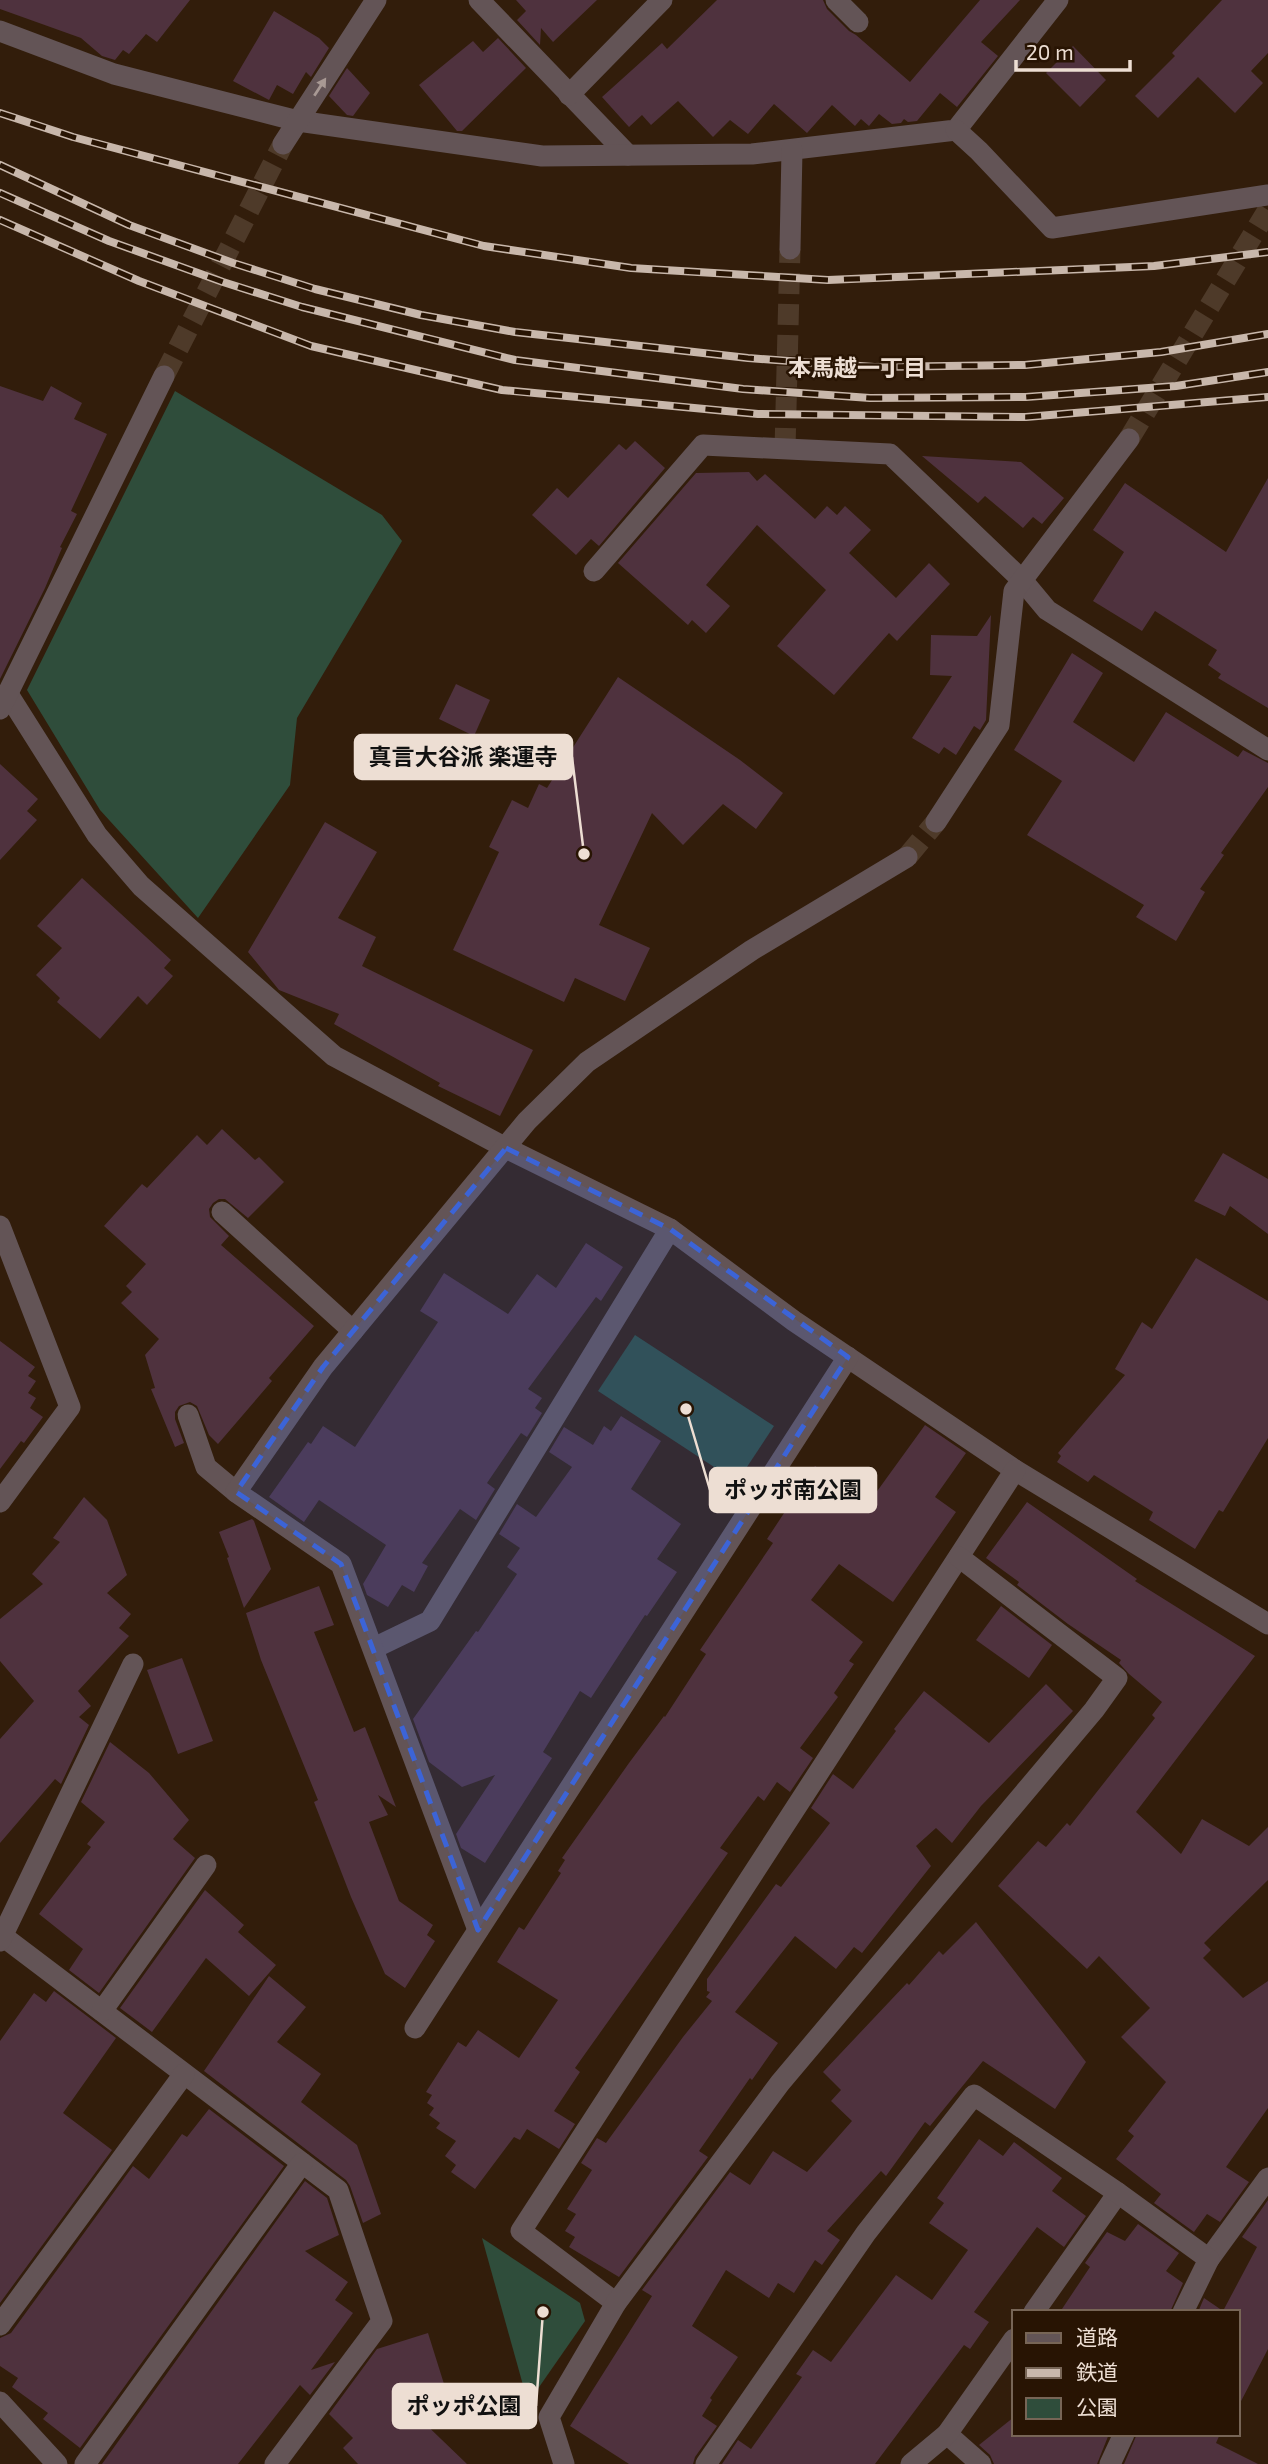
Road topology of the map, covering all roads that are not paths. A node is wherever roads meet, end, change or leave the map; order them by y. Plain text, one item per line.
1 (376, 0) edge
2 (479, 0) edge
3 (662, 0) edge
4 (836, 0) edge
5 (1058, 0) edge
6 (858, 22) dead end
7 (0, 31) edge
8 (569, 95) junction
9 (298, 121) junction
10 (956, 130) junction
11 (283, 144) tunnel mouth
12 (792, 149) junction
13 (628, 155) junction
14 (1268, 195) edge
15 (790, 249) tunnel mouth
16 (164, 376) tunnel mouth
17 (1129, 439) tunnel mouth
18 (594, 572) dead end
19 (1022, 580) junction
20 (4, 702) edge
21 (1268, 750) edge
22 (936, 822) tunnel mouth
23 (907, 857) tunnel mouth
24 (506, 1148) junction
25 (222, 1212) dead end
26 (0, 1226) edge
27 (670, 1229) junction
28 (353, 1331) junction
29 (848, 1357) junction
30 (188, 1415) dead end
31 (1015, 1470) junction
32 (236, 1492) junction
33 (0, 1502) edge
34 (959, 1557) junction
35 (1268, 1624) edge
36 (374, 1647) junction
37 (133, 1664) dead end
38 (206, 1865) dead end
39 (478, 1930) junction
40 (1, 1937) edge
41 (102, 2011) junction
42 (415, 2028) dead end
43 (184, 2074) junction
44 (302, 2163) junction
45 (1268, 2178) edge
46 (1118, 2193) junction
47 (1209, 2259) junction
48 (616, 2303) junction
49 (1035, 2310) edge
50 (1184, 2310) edge
51 (0, 2325) edge
52 (1012, 2342) edge
53 (0, 2402) edge
54 (947, 2434) junction
55 (1123, 2436) edge
56 (57, 2464) edge
57 (85, 2464) edge
58 (275, 2464) edge
59 (564, 2464) edge
60 (706, 2464) edge
61 (911, 2464) edge
62 (981, 2464) edge
63 (1110, 2464) edge

9 -> 1 street
2 - 8 street
3 - 8 street
4 - 6 street
5 - 10 street
7 - 9 street
8 - 13 street
9 - 11 street
9 - 13 street
10 - 12 street
10 - 14 street
12 - 13 street
12 - 15 street
16 - 20 street
17 - 19 street
18 - 19 street
19 - 21 street
19 - 22 street
20 - 24 street
23 - 24 street
24 - 27 street
24 - 28 street
25 - 28 street
26 - 33 street
27 - 29 street
27 - 36 street
28 - 32 street
29 - 31 street
29 - 39 street
30 - 32 street
31 - 34 street
31 - 35 street
32 - 36 street
34 - 48 street
34 - 48 street
36 - 39 street
37 - 40 street
38 - 41 street
39 - 42 street
40 - 41 street
41 - 43 street
43 - 44 street
43 - 51 street
44 - 57 street
44 - 58 street
45 - 47 street
46 - 47 street
46 - 49 street
46 - 60 street
47 - 50 street
48 - 59 street
52 - 54 street
53 - 56 street
54 - 61 street
54 - 62 street
55 - 63 street

